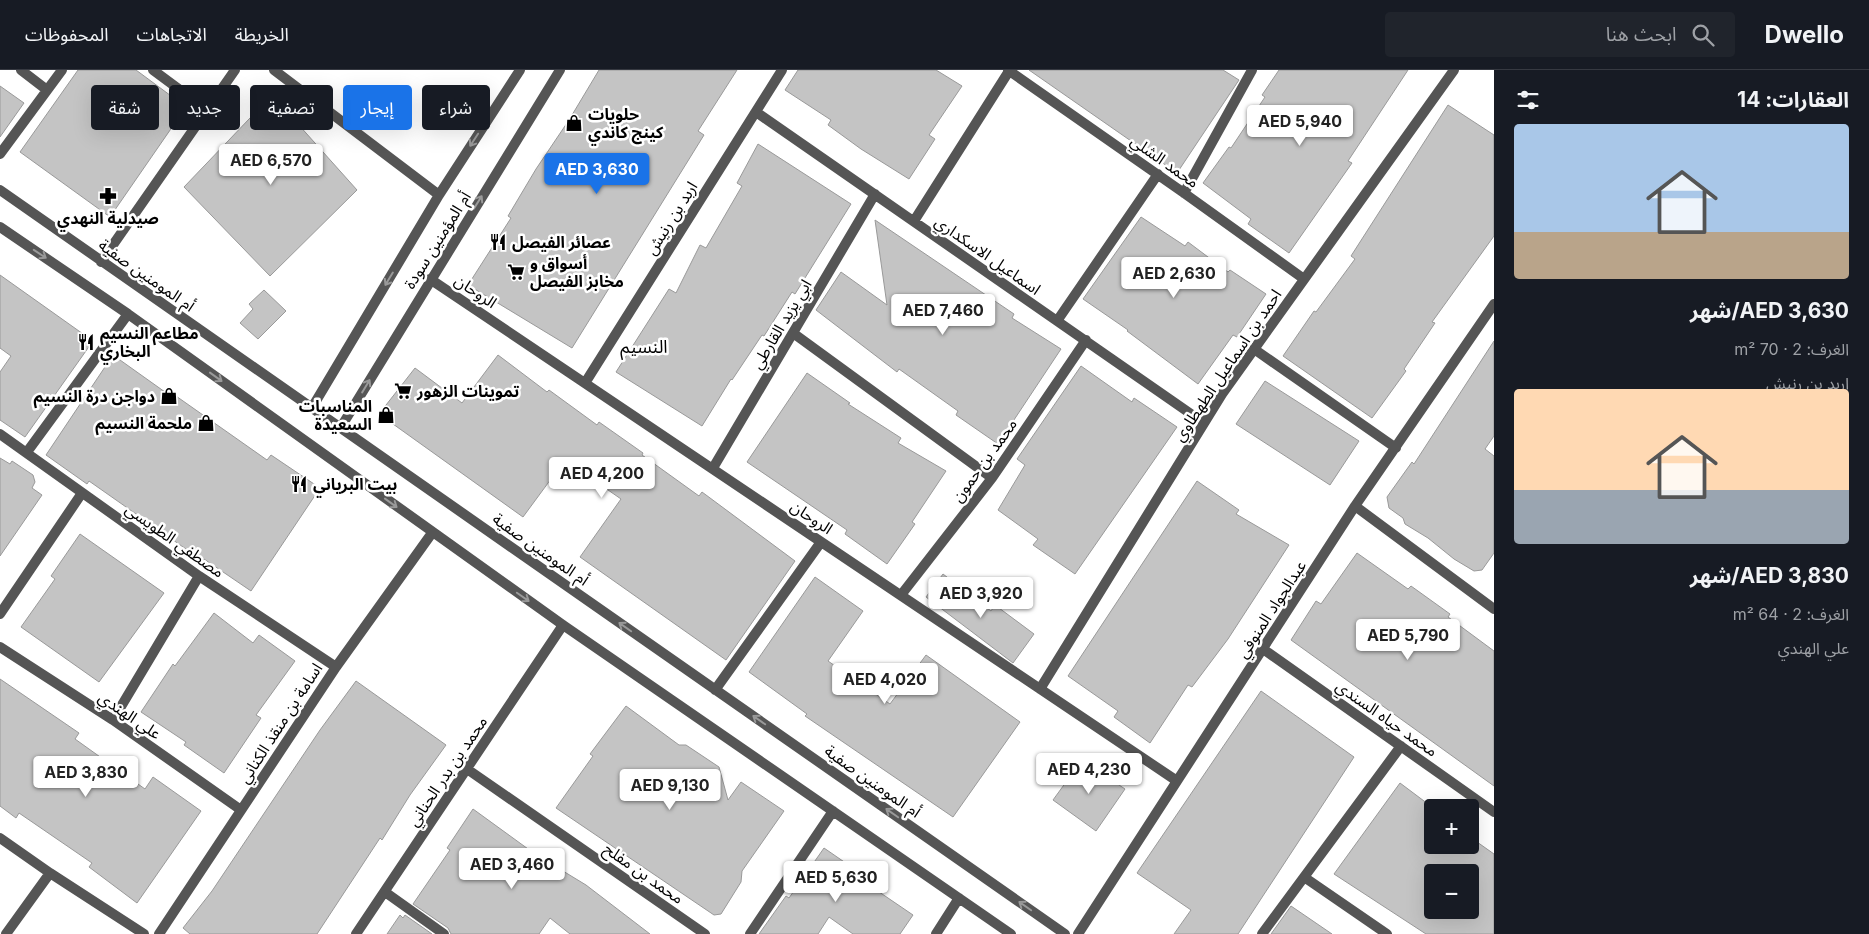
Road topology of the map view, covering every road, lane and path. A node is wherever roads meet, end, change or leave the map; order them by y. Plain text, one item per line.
1 (21, 70) edge
2 (62, 70) edge
3 (153, 70) edge
4 (235, 70) edge
5 (274, 70) edge
6 (560, 70) edge
7 (782, 70) edge
8 (1008, 70) edge
9 (1252, 70) edge
10 (1454, 70) edge
11 (517, 71) edge
12 (173, 85) edge
13 (224, 85) edge
14 (47, 90) junction
15 (756, 112) junction
16 (193, 130) edge
17 (0, 154) edge
18 (1158, 174) junction
19 (0, 190) edge
20 (1184, 193) junction
21 (875, 194) junction
22 (439, 195) junction
23 (914, 221) junction
24 (0, 226) edge
25 (101, 262) junction
26 (430, 279) junction
27 (1304, 279) junction
28 (1494, 304) edge
29 (128, 314) junction
30 (1058, 321) junction
31 (793, 333) junction
32 (1086, 340) junction
33 (1254, 349) junction
34 (585, 382) junction
35 (313, 406) junction
36 (1204, 423) junction
37 (341, 427) junction
38 (0, 434) edge
39 (1396, 448) junction
40 (27, 452) junction
41 (712, 468) junction
42 (992, 478) junction
43 (82, 493) junction
44 (1355, 506) junction
45 (432, 533) junction
46 (821, 542) junction
47 (199, 576) junction
48 (901, 595) junction
49 (1492, 604) edge
50 (0, 614) edge
51 (563, 626) junction
52 (0, 647) edge
53 (1263, 649) junction
54 (336, 666) junction
55 (1040, 688) junction
56 (716, 690) junction
57 (113, 720) junction
58 (1401, 746) junction
59 (467, 769) junction
60 (1178, 781) junction
61 (241, 810) junction
62 (833, 811) junction
63 (1494, 812) edge
64 (0, 838) edge
65 (50, 874) junction
66 (1304, 877) junction
67 (385, 892) junction
68 (959, 898) junction
69 (6, 934) edge
70 (144, 934) edge
71 (159, 934) edge
72 (356, 934) edge
73 (444, 934) edge
74 (705, 934) edge
75 (750, 934) edge
76 (936, 934) edge
77 (1011, 934) edge
78 (1065, 934) edge
79 (1078, 934) edge
80 (1262, 934) edge
81 (1387, 934) edge

1 - 14 street
2 - 14 street
3 - 12 street
4 - 13 street
5 - 22 street
26 -> 6 street, أم المؤمنين سودة
7 - 15 street, اربد بن رنيش
8 - 18 street, محمد الشلي
8 - 23 street
9 - 20 street
10 - 27 street, احمد بن اسماعيل الطهطاوي
11 -> 22 street, أم المؤمنين سودة
14 - 17 street
15 - 21 street, اسماعيل الاسكداري
15 - 34 street, اربد بن رنيش
16 - 25 street
18 - 20 street, محمد الشلي
18 - 30 street
19 - 25 street, أم المومنين صفية
20 - 27 street, محمد الشلي
21 - 23 street, اسماعيل الاسكداري
21 - 31 street, ابي يزيد القارطي
22 -> 35 street, أم المؤمنين سودة
23 - 30 street, اسماعيل الاسكداري
24 -> 29 street
25 - 35 street, أم المومنين صفية
26 - 34 street, الروحان
37 -> 26 street, أم المؤمنين سودة
27 - 33 street, احمد بن اسماعيل الطهطاوي
28 - 39 street, عبدالجواد المنوفي
29 - 40 street
29 -> 45 street
30 - 32 street, اسماعيل الاسكداري
31 - 41 street, ابي يزيد القارطي
31 - 42 street
32 - 36 street, اسماعيل الاسكداري
32 - 42 street, محمد بن حمون
33 - 36 street, احمد بن اسماعيل الطهطاوي
33 - 39 street
34 - 41 street, الروحان
35 - 37 street, أم المومنين صفية
36 - 55 street, احمد بن اسماعيل الطهطاوي
56 -> 37 street, أم المومنين صفية
38 - 40 street, مصطفي الطويسي
39 - 44 street, عبدالجواد المنوفي
40 - 43 street, مصطفي الطويسي
41 - 46 street, الروحان
42 - 48 street, محمد بن حمون
43 - 47 street, مصطفي الطويسي
43 - 50 street
44 - 49 street
44 - 53 street, عبدالجواد المنوفي
45 -> 51 street
45 - 54 street, اسامة بن منقذ الكناني
46 - 48 street, الروحان
46 - 56 street
47 - 54 street, مصطفي الطويسي
47 - 57 street
48 - 55 street, الروحان
51 - 59 street, محمد بن بدر الحناني
51 - 62 street
52 - 57 street, علي الهندي
53 - 58 street, محمد حياه السندي
53 - 60 street, عبدالجواد المنوفي
54 - 61 street, اسامة بن منقذ الكناني
55 - 60 street, الروحان
78 -> 56 street, أم المومنين صفية
57 - 61 street, علي الهندي
58 - 63 street, محمد حياه السندي
58 - 66 street
59 - 67 street, محمد بن بدر الحناني
59 - 74 street, محمد بن مفلح
60 - 79 street, عبدالجواد المنوفي
61 - 71 street, اسامة بن منقذ الكناني
62 - 68 street
62 - 75 street
64 - 65 street
65 - 69 street
65 - 70 street
66 - 80 street
66 - 81 street
67 - 72 street, محمد بن بدر الحناني
67 - 73 street
68 - 76 street
68 - 77 street

